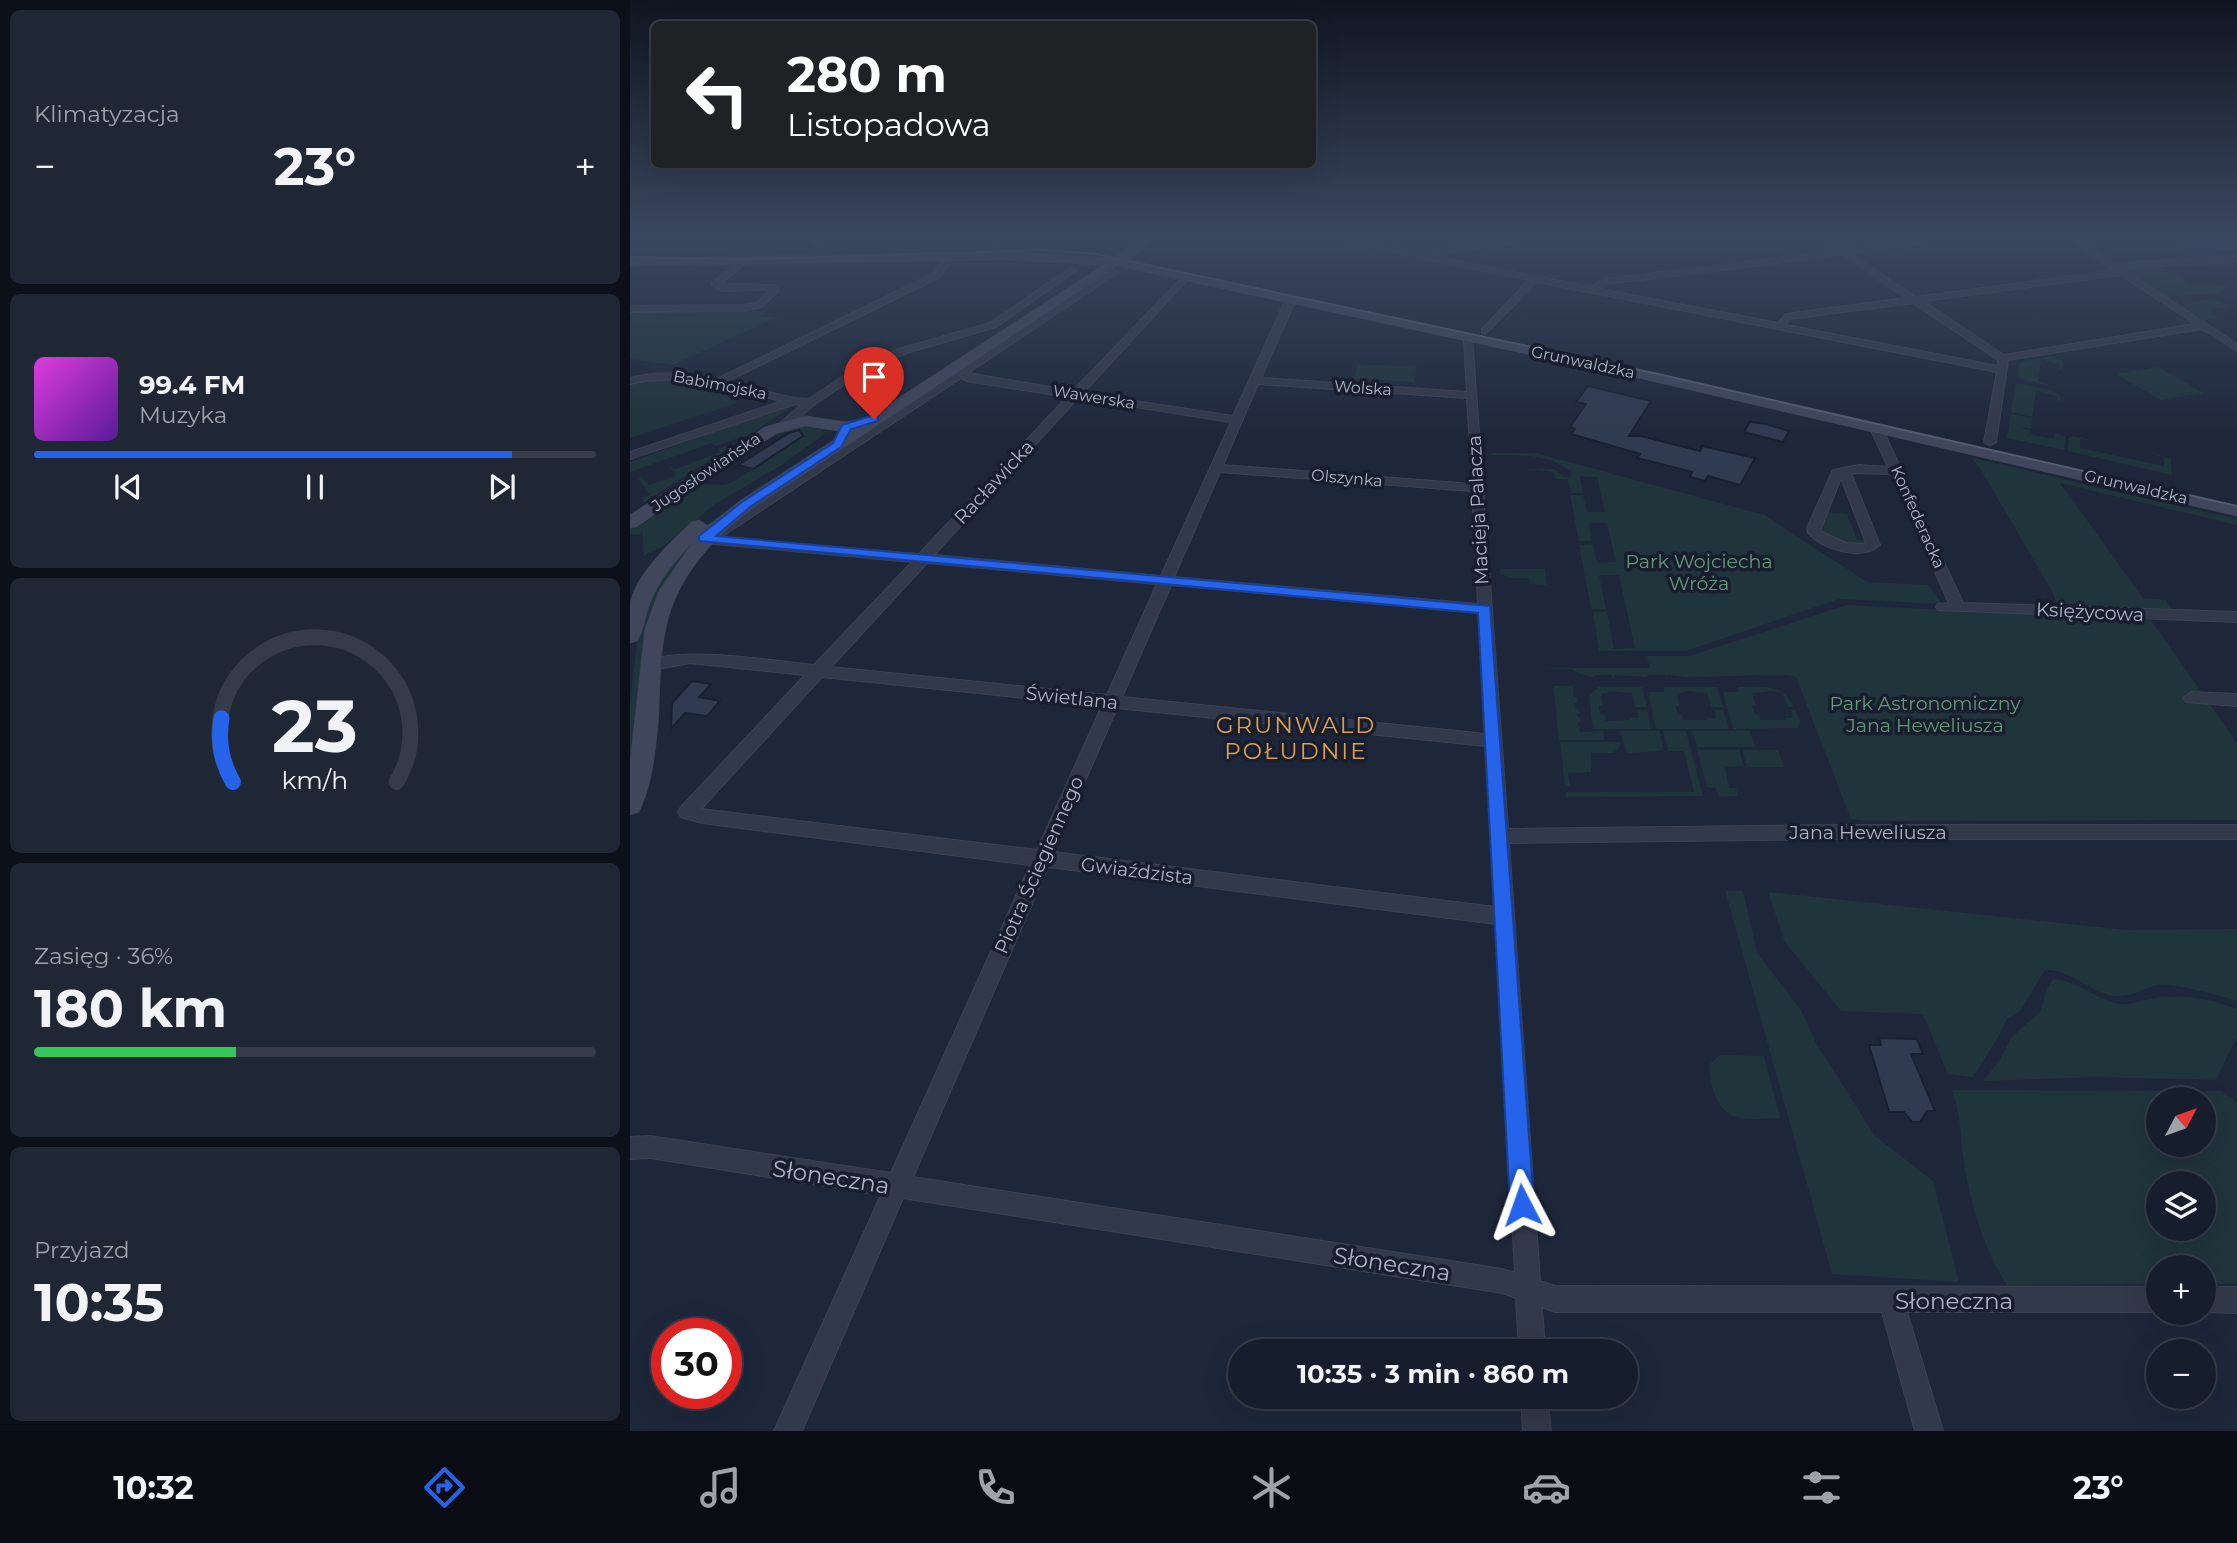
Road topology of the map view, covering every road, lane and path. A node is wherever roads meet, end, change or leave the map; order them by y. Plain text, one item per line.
1 (761, 303) edge
2 (880, 303) edge
3 (1028, 303) edge
4 (1038, 303) edge
5 (1048, 303) edge
6 (1161, 303) edge
7 (1289, 303) edge
8 (1308, 303) edge
9 (1351, 303) edge
10 (1512, 303) edge
11 (1660, 303) edge
12 (1893, 303) edge
13 (1918, 303) edge
14 (2168, 303) edge
15 (630, 309) edge
16 (1781, 326) junction
17 (2203, 326) junction
18 (1485, 331) junction
19 (1469, 339) junction
20 (2237, 348) edge
21 (2002, 358) junction
22 (958, 370) junction
23 (2003, 370) junction
24 (630, 381) edge
25 (1255, 381) junction
26 (715, 384) junction
27 (1076, 395) junction
28 (1471, 395) junction
29 (794, 401) junction
30 (811, 402) junction
31 (881, 416) junction
32 (1237, 420) junction
33 (784, 425) junction
34 (846, 427) junction
35 (1876, 428) junction
36 (1915, 431) junction
37 (837, 445) junction
38 (1989, 447) junction
39 (630, 456) edge
40 (1216, 468) junction
41 (1844, 470) junction
42 (1898, 471) junction
43 (1477, 488) junction
44 (2237, 498) edge
45 (2237, 511) edge
46 (630, 523) edge
47 (695, 538) junction
48 (923, 558) junction
49 (1166, 580) junction
50 (1951, 607) joint
51 (1485, 609) junction
52 (2237, 617) edge
53 (630, 636) edge
54 (652, 665) junction
55 (819, 671) junction
56 (2190, 698) dead end
57 (2237, 700) edge
58 (1110, 702) junction
59 (1493, 741) junction
60 (630, 805) edge
61 (687, 811) joint
62 (2237, 832) edge
63 (1499, 835) junction
64 (1041, 859) junction
65 (1503, 916) junction
66 (630, 1148) edge
67 (896, 1188) junction
68 (1528, 1288) junction
69 (2146, 1300) edge
70 (2216, 1300) edge
71 (2237, 1300) edge
72 (1891, 1301) junction
73 (1531, 1339) edge
74 (1535, 1409) edge
75 (788, 1431) edge
76 (1537, 1431) edge
77 (1928, 1431) edge

1 - 15 street
2 - 26 street
3 - 30 street, Jugosłowiańska
4 - 34 street, Jugosłowiańska
5 - 22 street, Jugosłowiańska
6 - 27 street, Racławicka
7 - 25 street, Piotra Ściegiennego
8 - 19 street, Grunwaldzka
9 - 18 street, Grunwaldzka
10 - 18 street
11 - 16 street
12 - 16 street
13 - 21 street
14 - 17 street
16 - 23 street
17 - 20 street
17 - 21 street
18 - 36 street, Grunwaldzka
19 - 28 street, Macieja Palacza
19 - 35 street, Grunwaldzka
21 - 23 street
22 - 27 street, Wawerska
22 - 31 street, Jugosłowiańska
22 - 47 street
23 - 38 street
24 - 26 street, Babimojska
25 - 28 street, Wolska
25 - 32 street, Piotra Ściegiennego
26 - 29 street, Babimojska
27 - 32 street, Wawerska
27 - 48 street, Racławicka
28 - 43 street, Macieja Palacza
29 - 30 street, Babimojska
29 - 39 street
30 - 33 street, Jugosłowiańska
31 - 34 street, Jugosłowiańska
31 - 37 street, Jugosłowiańska
32 - 40 street, Piotra Ściegiennego
33 - 34 street, Jugosłowiańska
33 - 46 street, Jugosłowiańska
34 - 37 street
34 - 47 street, Jugosłowiańska
35 - 36 street, Grunwaldzka
35 - 42 street, Konfederacka
36 - 38 street, Grunwaldzka
37 - 47 street, Jugosłowiańska
38 - 44 street, Grunwaldzka
38 - 45 street, Grunwaldzka
40 - 43 street, Olszynka
40 - 49 street, Piotra Ściegiennego
41 - 41 street
41 - 42 street
42 - 50 street, Konfederacka
43 - 51 street, Macieja Palacza
47 - 48 street
47 - 53 street
47 - 54 street
48 - 49 street
48 - 55 street, Racławicka
49 - 51 street
49 - 58 street, Piotra Ściegiennego
50 - 52 street, Księżycowa
51 - 59 street, Macieja Palacza
54 - 55 street, Świetlana
54 - 60 street
55 - 58 street, Świetlana
55 - 61 street, Racławicka
56 - 57 street
58 - 59 street, Świetlana
58 - 64 street, Piotra Ściegiennego
59 - 63 street, Macieja Palacza
61 - 64 street, Gwiaździsta
62 - 63 street, Jana Heweliusza
63 - 65 street, Macieja Palacza
64 - 65 street, Gwiaździsta
64 - 67 street, Piotra Ściegiennego
65 - 68 street, Macieja Palacza
66 - 67 street, Słoneczna
67 - 68 street, Słoneczna
67 - 75 street, Piotra Ściegiennego
68 - 72 street, Słoneczna
68 - 73 street, Macieja Palacza
69 - 72 street, Słoneczna
70 - 71 street
72 - 77 street
74 - 76 street

